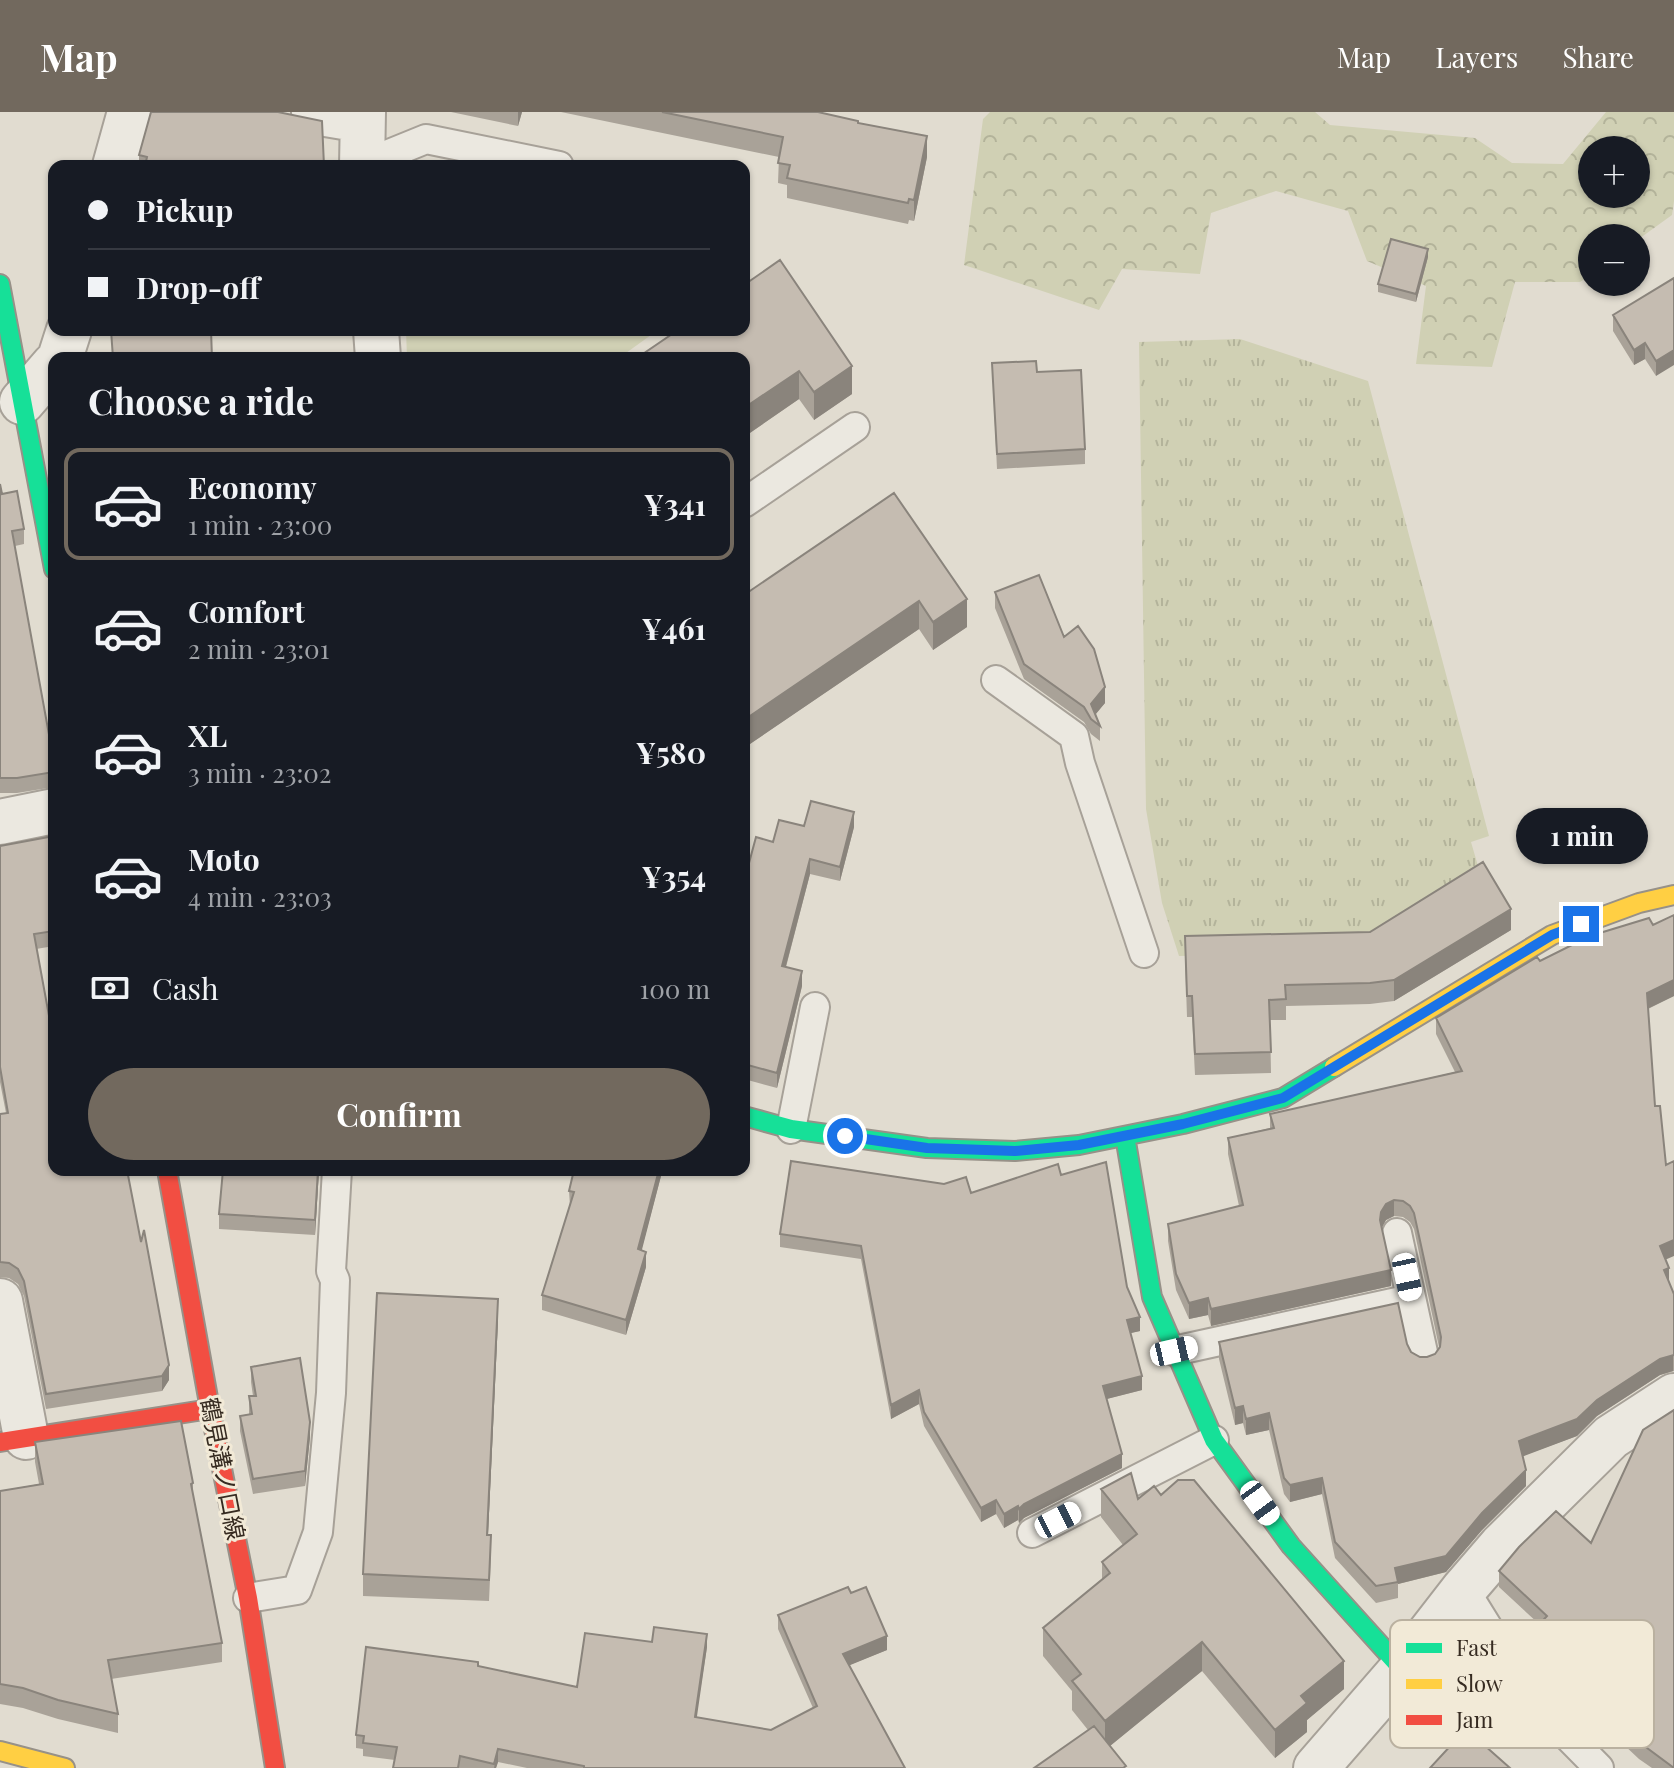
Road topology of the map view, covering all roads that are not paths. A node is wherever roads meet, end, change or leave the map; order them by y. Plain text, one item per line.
1 (130, 112) edge
2 (314, 112) edge
3 (363, 116) edge
4 (117, 160) edge
5 (362, 160) edge
6 (376, 160) edge
7 (529, 160) edge
8 (0, 284) edge
9 (48, 372) edge
10 (22, 402) junction
11 (855, 427) dead end
12 (750, 499) edge
13 (48, 538) edge
14 (996, 680) dead end
15 (48, 812) edge
16 (0, 822) edge
17 (1674, 895) edge
18 (1144, 953) dead end
19 (815, 1007) dead end
20 (750, 1118) edge
21 (791, 1129) junction
22 (1125, 1136) junction
23 (168, 1176) edge
24 (337, 1176) edge
25 (1397, 1233) dead end
26 (1411, 1299) junction
27 (0, 1301) edge
28 (1174, 1351) junction
29 (1424, 1357) edge
30 (1674, 1396) edge
31 (210, 1409) junction
32 (13, 1439) edge
33 (1214, 1440) junction
34 (1032, 1533) dead end
35 (1464, 1589) junction
36 (248, 1598) junction
37 (1440, 1620) edge
38 (1483, 1620) edge
39 (1390, 1656) edge
40 (1390, 1683) edge
41 (1579, 1748) edge
42 (0, 1751) edge
43 (65, 1768) edge
44 (275, 1768) edge
45 (1316, 1768) edge
46 (1599, 1768) edge

1 - 4 street
2 - 3 street
3 - 5 street
6 - 7 lane
8 - 10 street
9 - 10 street
10 - 13 street
11 - 12 lane
14 - 18 lane
15 - 16 street
17 - 22 street
19 - 21 lane
20 - 21 street
21 - 22 street
22 - 28 street
23 - 31 street, 鶴見溝ノ口線
24 - 36 lane
25 - 26 lane
26 - 28 lane
26 - 29 lane
27 - 32 street
28 - 33 street
30 - 35 street
31 - 32 street
31 - 36 street, 鶴見溝ノ口線
33 - 34 lane
33 - 39 street
35 - 37 street
35 - 38 lane
36 - 44 street, 鶴見溝ノ口線
40 - 45 street
41 - 46 lane
42 - 43 street

